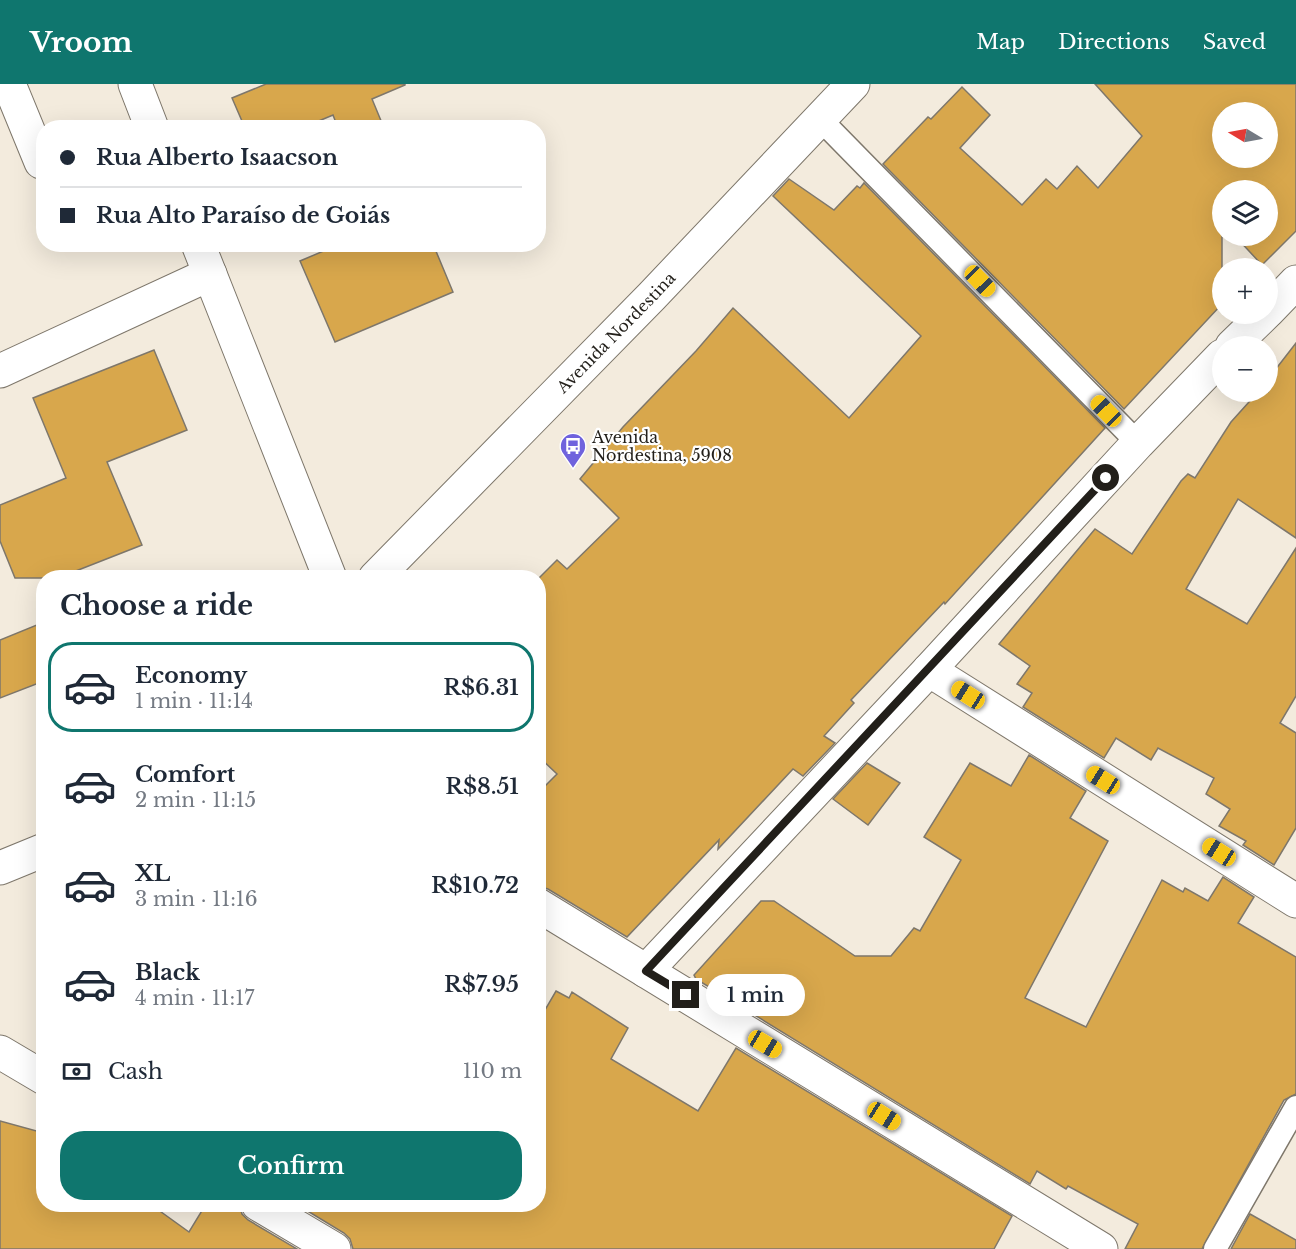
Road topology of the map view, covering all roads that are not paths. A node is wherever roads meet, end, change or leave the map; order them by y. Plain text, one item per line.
1 (9, 84) edge
2 (135, 84) edge
3 (853, 84) edge
4 (820, 119) junction
5 (149, 120) edge
6 (36, 150) edge
7 (204, 259) edge
8 (1296, 282) edge
9 (1278, 300) edge
10 (1254, 324) edge
11 (1242, 336) edge
12 (1212, 366) edge
13 (0, 371) edge
14 (1138, 443) junction
15 (327, 570) edge
16 (383, 570) edge
17 (929, 670) junction
18 (36, 853) edge
19 (0, 868) edge
20 (1296, 901) edge
21 (546, 910) edge
22 (646, 971) junction
23 (0, 1052) edge
24 (36, 1073) edge
25 (1296, 1107) edge
26 (272, 1212) edge
27 (334, 1249) edge
28 (1101, 1249) edge
29 (1215, 1249) edge

1 - 6 street
2 - 5 street
3 - 4 street, Avenida Nordestina
4 - 14 lane
4 - 16 street, Avenida Nordestina
7 - 13 street
7 - 15 street
8 - 9 street
10 - 11 street
12 - 14 street
14 - 17 street
17 - 20 street
17 - 22 street
18 - 19 street
21 - 22 street
22 - 28 street
23 - 24 street
25 - 29 lane
26 - 27 street

